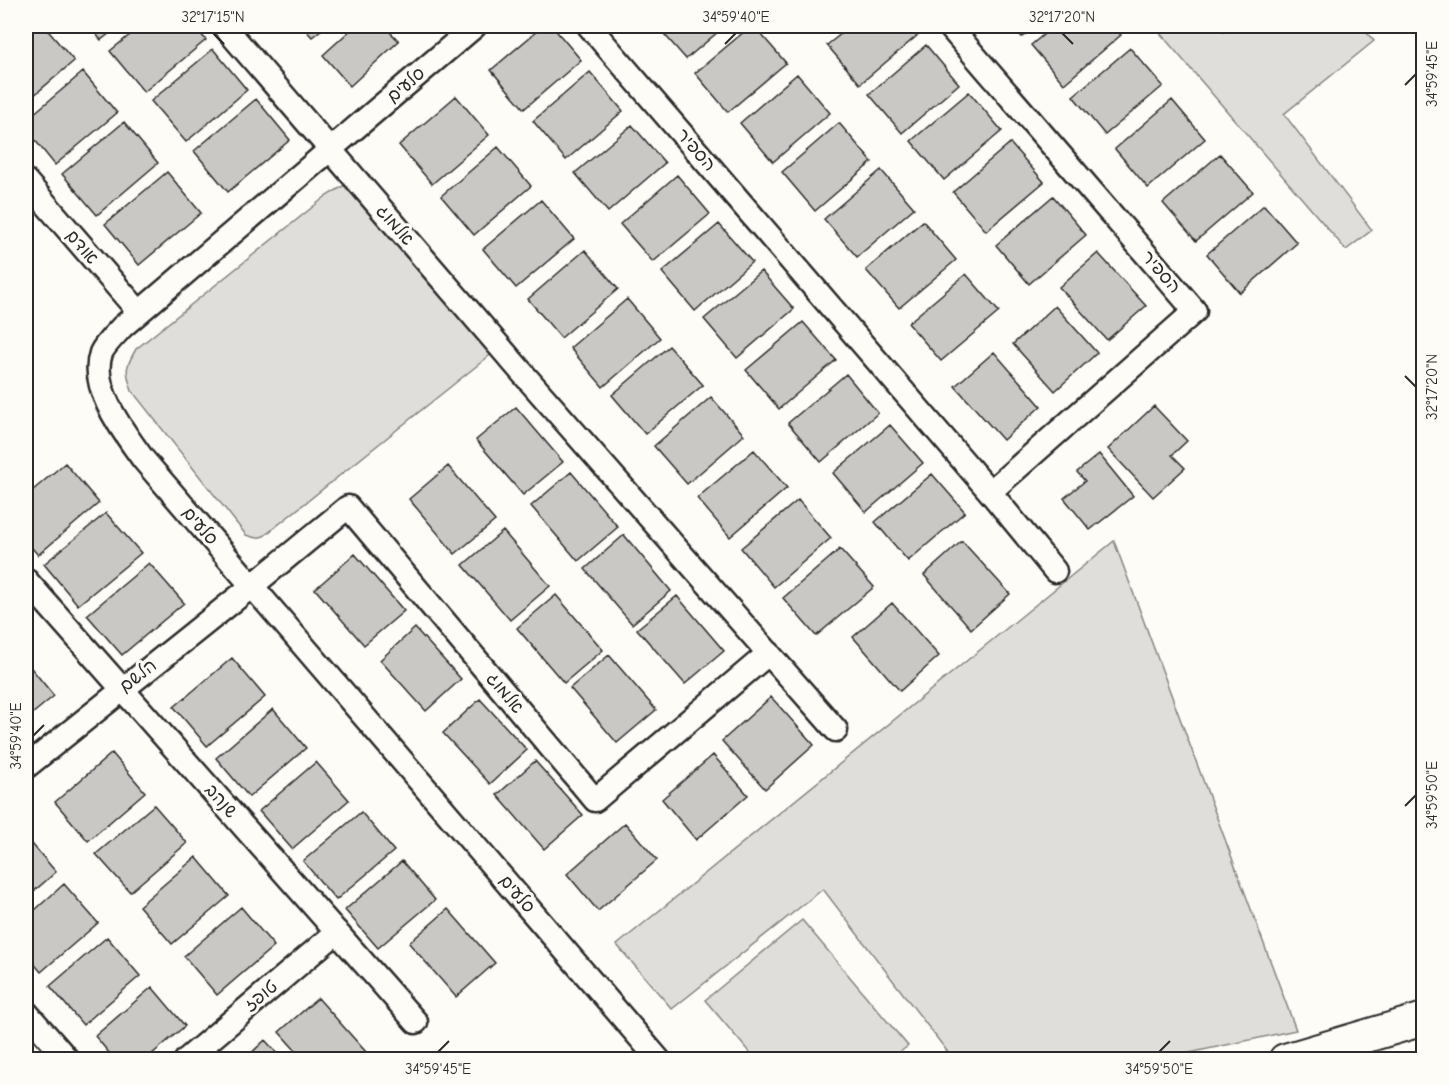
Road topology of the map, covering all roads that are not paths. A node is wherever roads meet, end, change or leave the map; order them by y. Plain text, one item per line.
1 (224, 26) edge
2 (476, 26) edge
3 (589, 26) edge
4 (949, 26) edge
5 (330, 150) junction
6 (26, 181) edge
7 (139, 312) junction
8 (990, 492) junction
9 (1055, 572) dead end
10 (26, 580) edge
11 (252, 586) junction
12 (769, 652) junction
13 (122, 689) junction
14 (836, 730) dead end
15 (26, 767) edge
16 (337, 933) junction
17 (26, 1012) edge
18 (1424, 1018) edge
19 (416, 1022) dead end
20 (68, 1059) edge
21 (186, 1059) edge
22 (659, 1059) edge
23 (1285, 1059) edge

1 - 5 street
2 - 5 street, סלעים
3 - 8 street, הספיר
4 - 8 street, הספיר
5 - 7 street, סלעים
5 - 12 street, אלמוג
6 - 7 street, אודם
7 - 11 street, סלעים
8 - 9 street, הספיר
10 - 13 street, שנהב
11 - 12 street, אלמוג
11 - 13 street, הלשם
11 - 22 street, סלעים
12 - 14 street, אלמוג
13 - 15 street, הלשם
13 - 16 street, שנהב
16 - 19 street, שנהב
16 - 21 street, טופז
17 - 20 street
18 - 23 street

